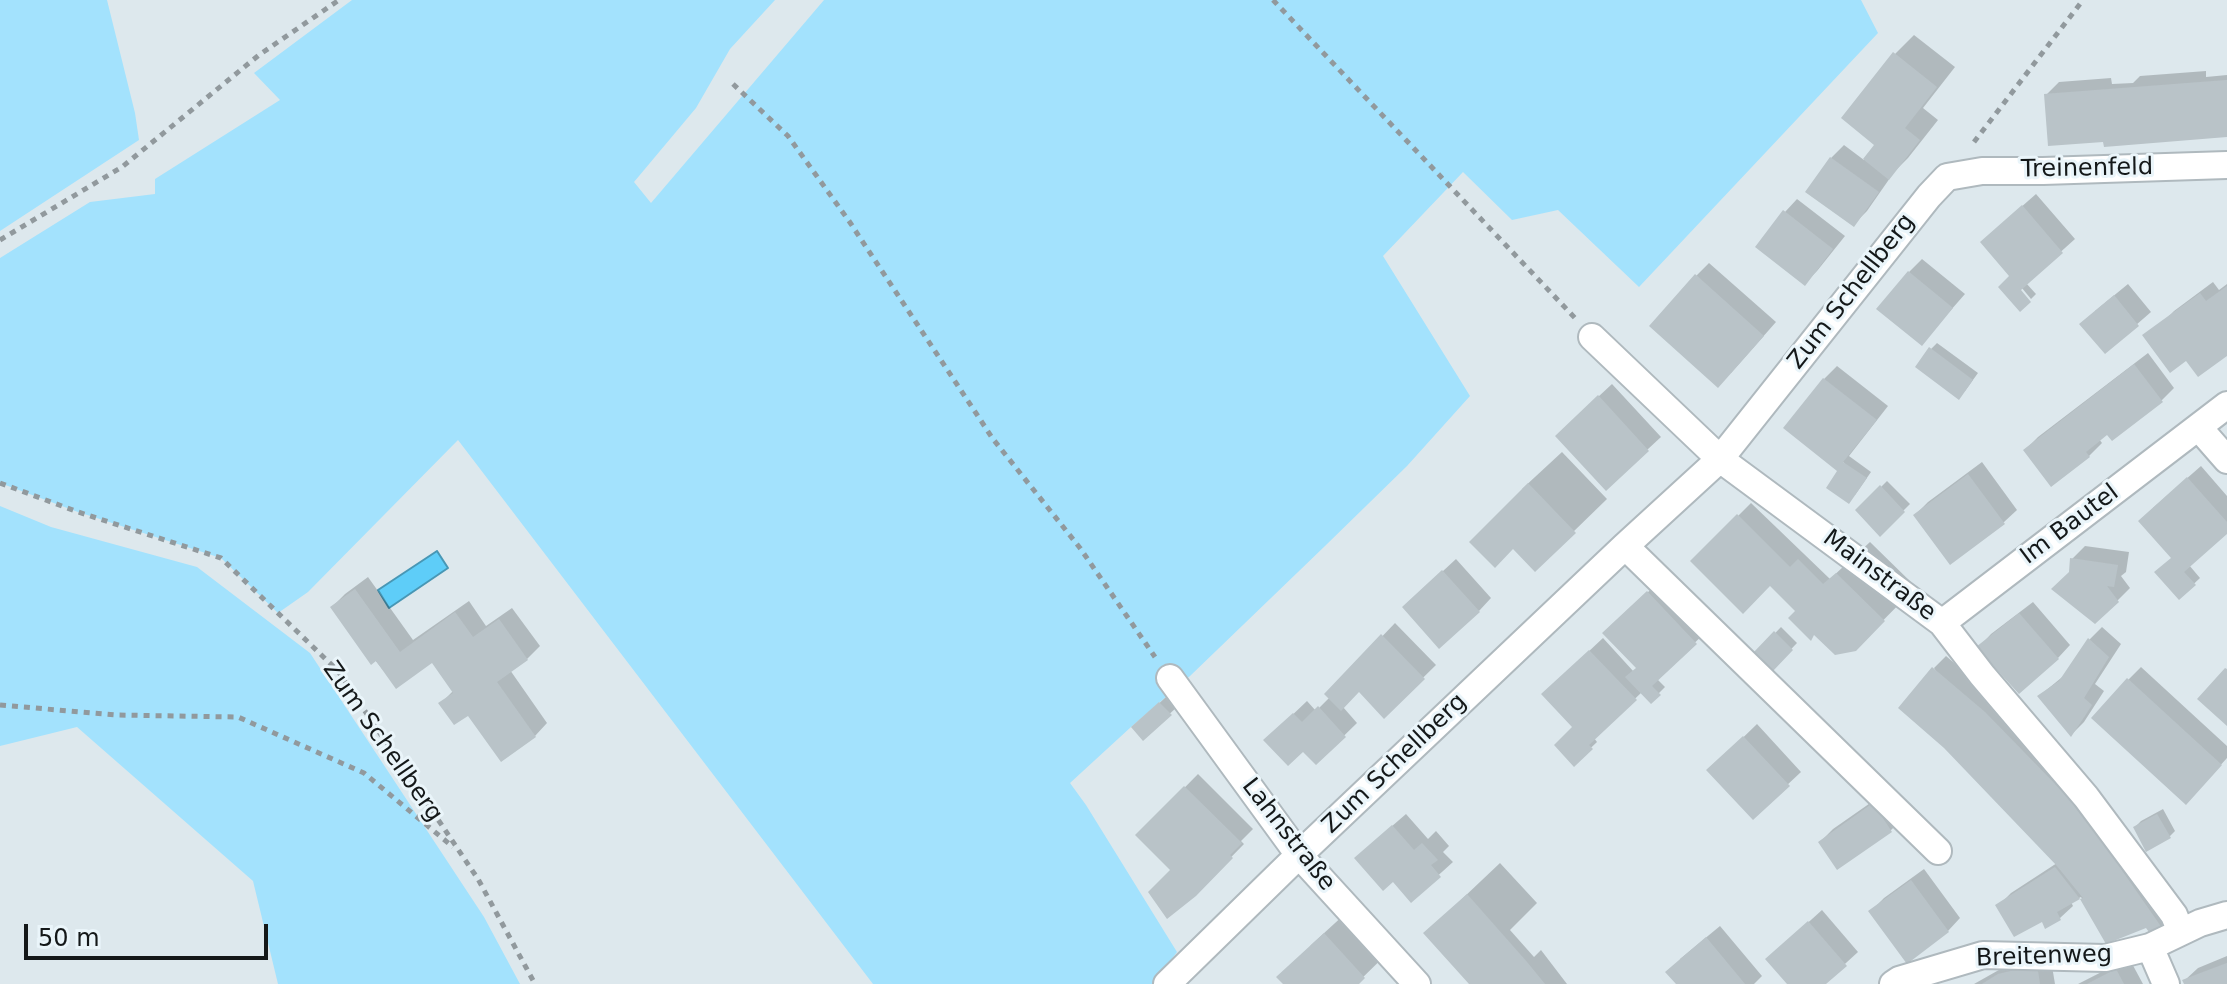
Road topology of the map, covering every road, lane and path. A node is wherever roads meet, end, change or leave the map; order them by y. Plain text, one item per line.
1 (339, 0) edge
2 (1273, 0) edge
3 (2083, 0) edge
4 (733, 84) dead end
5 (2227, 165) edge
6 (1947, 177) junction
7 (0, 240) edge
8 (1592, 337) joint
9 (2227, 405) edge
10 (2199, 428) junction
11 (1720, 459) junction
12 (2227, 460) edge
13 (0, 483) edge
14 (1625, 546) junction
15 (1942, 623) junction
16 (1170, 678) joint
17 (0, 705) edge
18 (1938, 851) dead end
19 (460, 853) junction
20 (1299, 855) junction
21 (2227, 915) edge
22 (2181, 932) junction
23 (2150, 947) junction
24 (535, 984) edge
25 (1167, 984) edge
26 (1417, 984) edge
27 (1893, 984) edge
28 (2166, 984) edge

1 - 7 path
2 - 8 path
3 - 6 path
4 - 16 path
5 - 6 street, Treinenfeld
6 - 11 street, Zum Schellberg
8 - 11 street, Mainstraße
9 - 10 street, Im Bautel
10 - 12 street
10 - 15 street, Im Bautel
11 - 14 street, Zum Schellberg
11 - 15 street, Mainstraße
13 - 19 path, Zum Schellberg
14 - 18 street
14 - 20 street, Zum Schellberg
15 - 22 street, Mainstraße
16 - 20 street, Lahnstraße
17 - 19 path
19 - 24 path, Zum Schellberg
20 - 25 street, Zum Schellberg
20 - 26 street, Lahnstraße
21 - 22 street, Breitenweg
22 - 23 street, Breitenweg
23 - 27 street, Breitenweg
23 - 28 street

